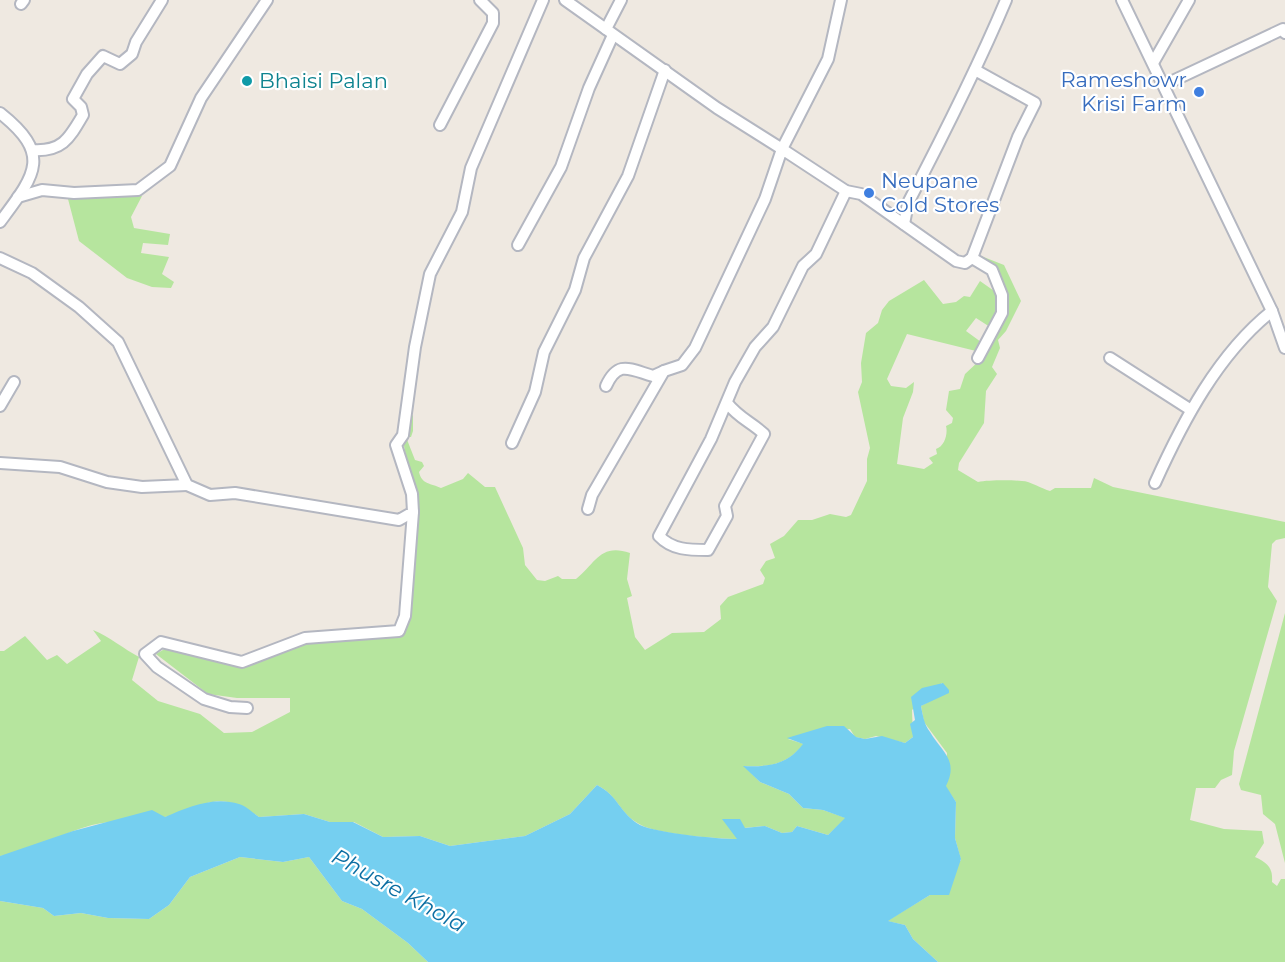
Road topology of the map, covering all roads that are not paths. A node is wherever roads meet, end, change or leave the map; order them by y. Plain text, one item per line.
1 (162, 0) edge
2 (267, 0) edge
3 (480, 0) edge
4 (543, 0) edge
5 (565, 0) edge
6 (621, 0) edge
7 (841, 0) edge
8 (1006, 0) edge
9 (1122, 0) edge
10 (1189, 0) edge
11 (1284, 28) edge
12 (609, 32) junction
13 (1153, 63) junction
14 (665, 70) junction
15 (975, 70) junction
16 (1164, 85) junction
17 (0, 113) edge
18 (440, 125) dead end
19 (782, 149) junction
20 (32, 150) junction
21 (846, 191) junction
22 (18, 196) junction
23 (0, 222) edge
24 (904, 224) junction
25 (518, 245) dead end
26 (0, 258) edge
27 (972, 258) junction
28 (1272, 311) junction
29 (1285, 348) edge
30 (978, 358) dead end
31 (1110, 358) dead end
32 (664, 371) junction
33 (14, 382) dead end
34 (606, 386) dead end
35 (727, 403) junction
36 (0, 406) edge
37 (1191, 410) junction
38 (512, 443) dead end
39 (0, 463) edge
40 (1155, 483) dead end
41 (187, 484) junction
42 (588, 509) dead end
43 (412, 512) junction
44 (247, 708) dead end

1 - 20 street
2 - 22 street
3 - 18 street
4 - 43 street
5 - 12 street
6 - 12 street
7 - 19 street
8 - 15 street
9 - 13 street
10 - 13 street
11 - 16 street
12 - 14 street
12 - 25 street
13 - 16 street
14 - 19 street
14 - 38 street
15 - 24 street
15 - 27 street
16 - 28 street
17 - 20 street
19 - 21 street
19 - 32 street
20 - 22 street
21 - 24 street
21 - 35 street
22 - 23 street
24 - 27 street
26 - 41 street
27 - 30 street
28 - 29 street
28 - 37 street
31 - 37 street
32 - 34 street
32 - 42 street
33 - 36 street
35 - 35 street
37 - 40 street
39 - 41 street
41 - 43 street
43 - 44 street

